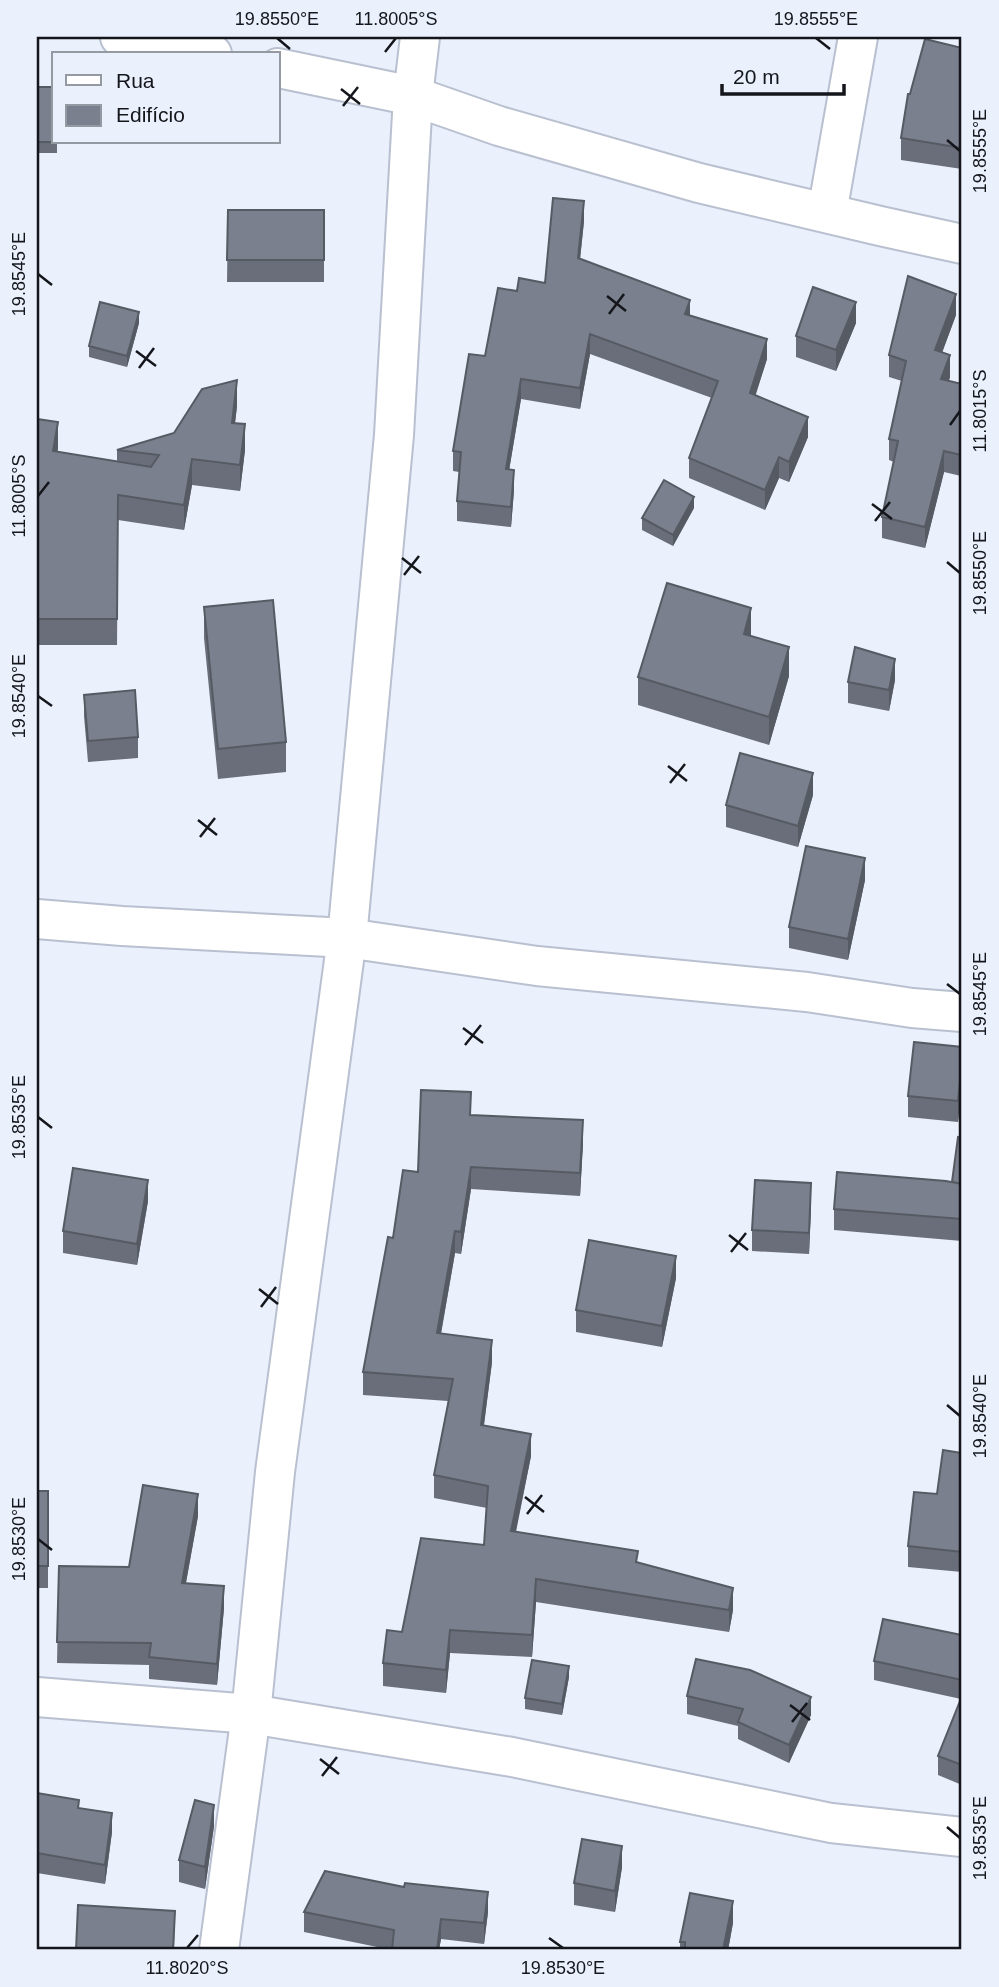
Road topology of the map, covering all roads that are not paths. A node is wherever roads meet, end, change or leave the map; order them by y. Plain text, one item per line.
1 (120, 37) edge
2 (421, 37) edge
3 (858, 37) edge
4 (201, 52) edge
5 (280, 68) edge
6 (413, 96) junction
7 (827, 214) junction
8 (962, 244) edge
9 (37, 919) edge
10 (347, 938) junction
11 (962, 1012) edge
12 (37, 1698) edge
13 (251, 1714) junction
14 (962, 1837) edge
15 (219, 1950) edge

1 - 4 street
2 - 6 street
3 - 7 street
5 - 6 street
6 - 7 street
6 - 10 street
7 - 8 street
9 - 10 street
10 - 11 street
10 - 13 street
12 - 13 street
13 - 14 street
13 - 15 street

